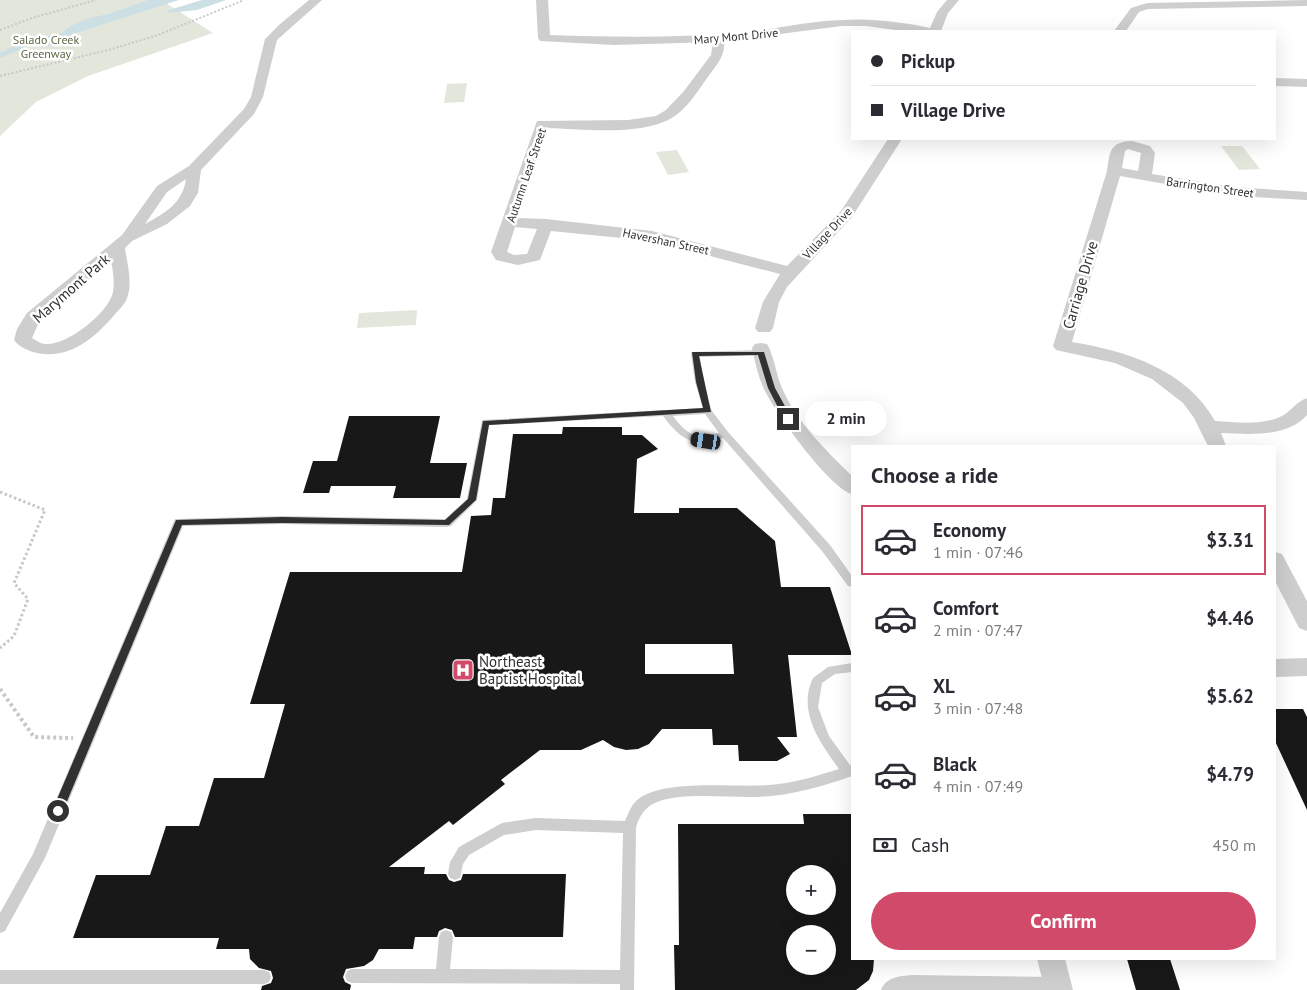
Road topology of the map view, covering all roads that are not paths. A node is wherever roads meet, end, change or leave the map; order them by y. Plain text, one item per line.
1 (316, 0) edge
2 (542, 0) edge
3 (954, 0) edge
4 (1307, 3) edge
5 (920, 30) edge
6 (935, 30) edge
7 (1121, 30) edge
8 (718, 38) junction
9 (1276, 82) edge
10 (1307, 83) edge
11 (894, 140) edge
12 (194, 169) junction
13 (1114, 170) junction
14 (1144, 177) junction
15 (1307, 196) edge
16 (510, 222) junction
17 (546, 224) junction
18 (122, 243) junction
19 (790, 272) junction
20 (764, 328) dead end
21 (761, 350) joint
22 (1307, 404) edge
23 (708, 411) junction
24 (666, 413) junction
25 (1209, 427) junction
26 (725, 434) junction
27 (1217, 445) edge
28 (851, 486) edge
29 (1276, 562) edge
30 (851, 582) edge
31 (1307, 622) edge
32 (1307, 667) edge
33 (851, 668) edge
34 (1276, 668) edge
35 (850, 771) edge
36 (630, 827) junction
37 (455, 874) dead end
38 (0, 926) edge
39 (446, 937) dead end
40 (352, 976) dead end
41 (442, 976) junction
42 (0, 977) edge
43 (264, 977) dead end
44 (1056, 977) edge
45 (627, 984) edge
46 (942, 986) edge
47 (888, 990) edge

1 - 12 street, Marymont Park
2 - 8 street, Mary Mont Drive
3 - 6 street
4 - 7 street
5 - 8 street, Mary Mont Drive
8 - 16 street, Autumn Leaf Street
9 - 10 street
11 - 19 street, Village Drive
12 - 18 street, Marymont Park
12 - 18 street, Marymont Park
13 - 14 street, Barrington Street
13 - 14 street, Carriage Drive
13 - 25 street, Carriage Drive
14 - 15 street, Barrington Street
16 - 17 street, Havershan Street
16 - 17 street, Autumn Leaf Street
17 - 19 street, Havershan Street
18 - 18 street, Marymont Park
19 - 20 street, Village Drive
21 - 23 lane
21 - 28 street
22 - 25 street
23 - 24 lane
23 - 26 lane
24 - 26 lane
24 - 38 lane
25 - 27 street, Carriage Drive
26 - 30 lane
29 - 31 street
32 - 34 street
33 - 35 lane
35 - 36 lane
36 - 37 lane
36 - 45 lane
39 - 41 lane
40 - 41 lane
41 - 45 lane
42 - 43 lane
44 - 46 lane
46 - 47 lane

